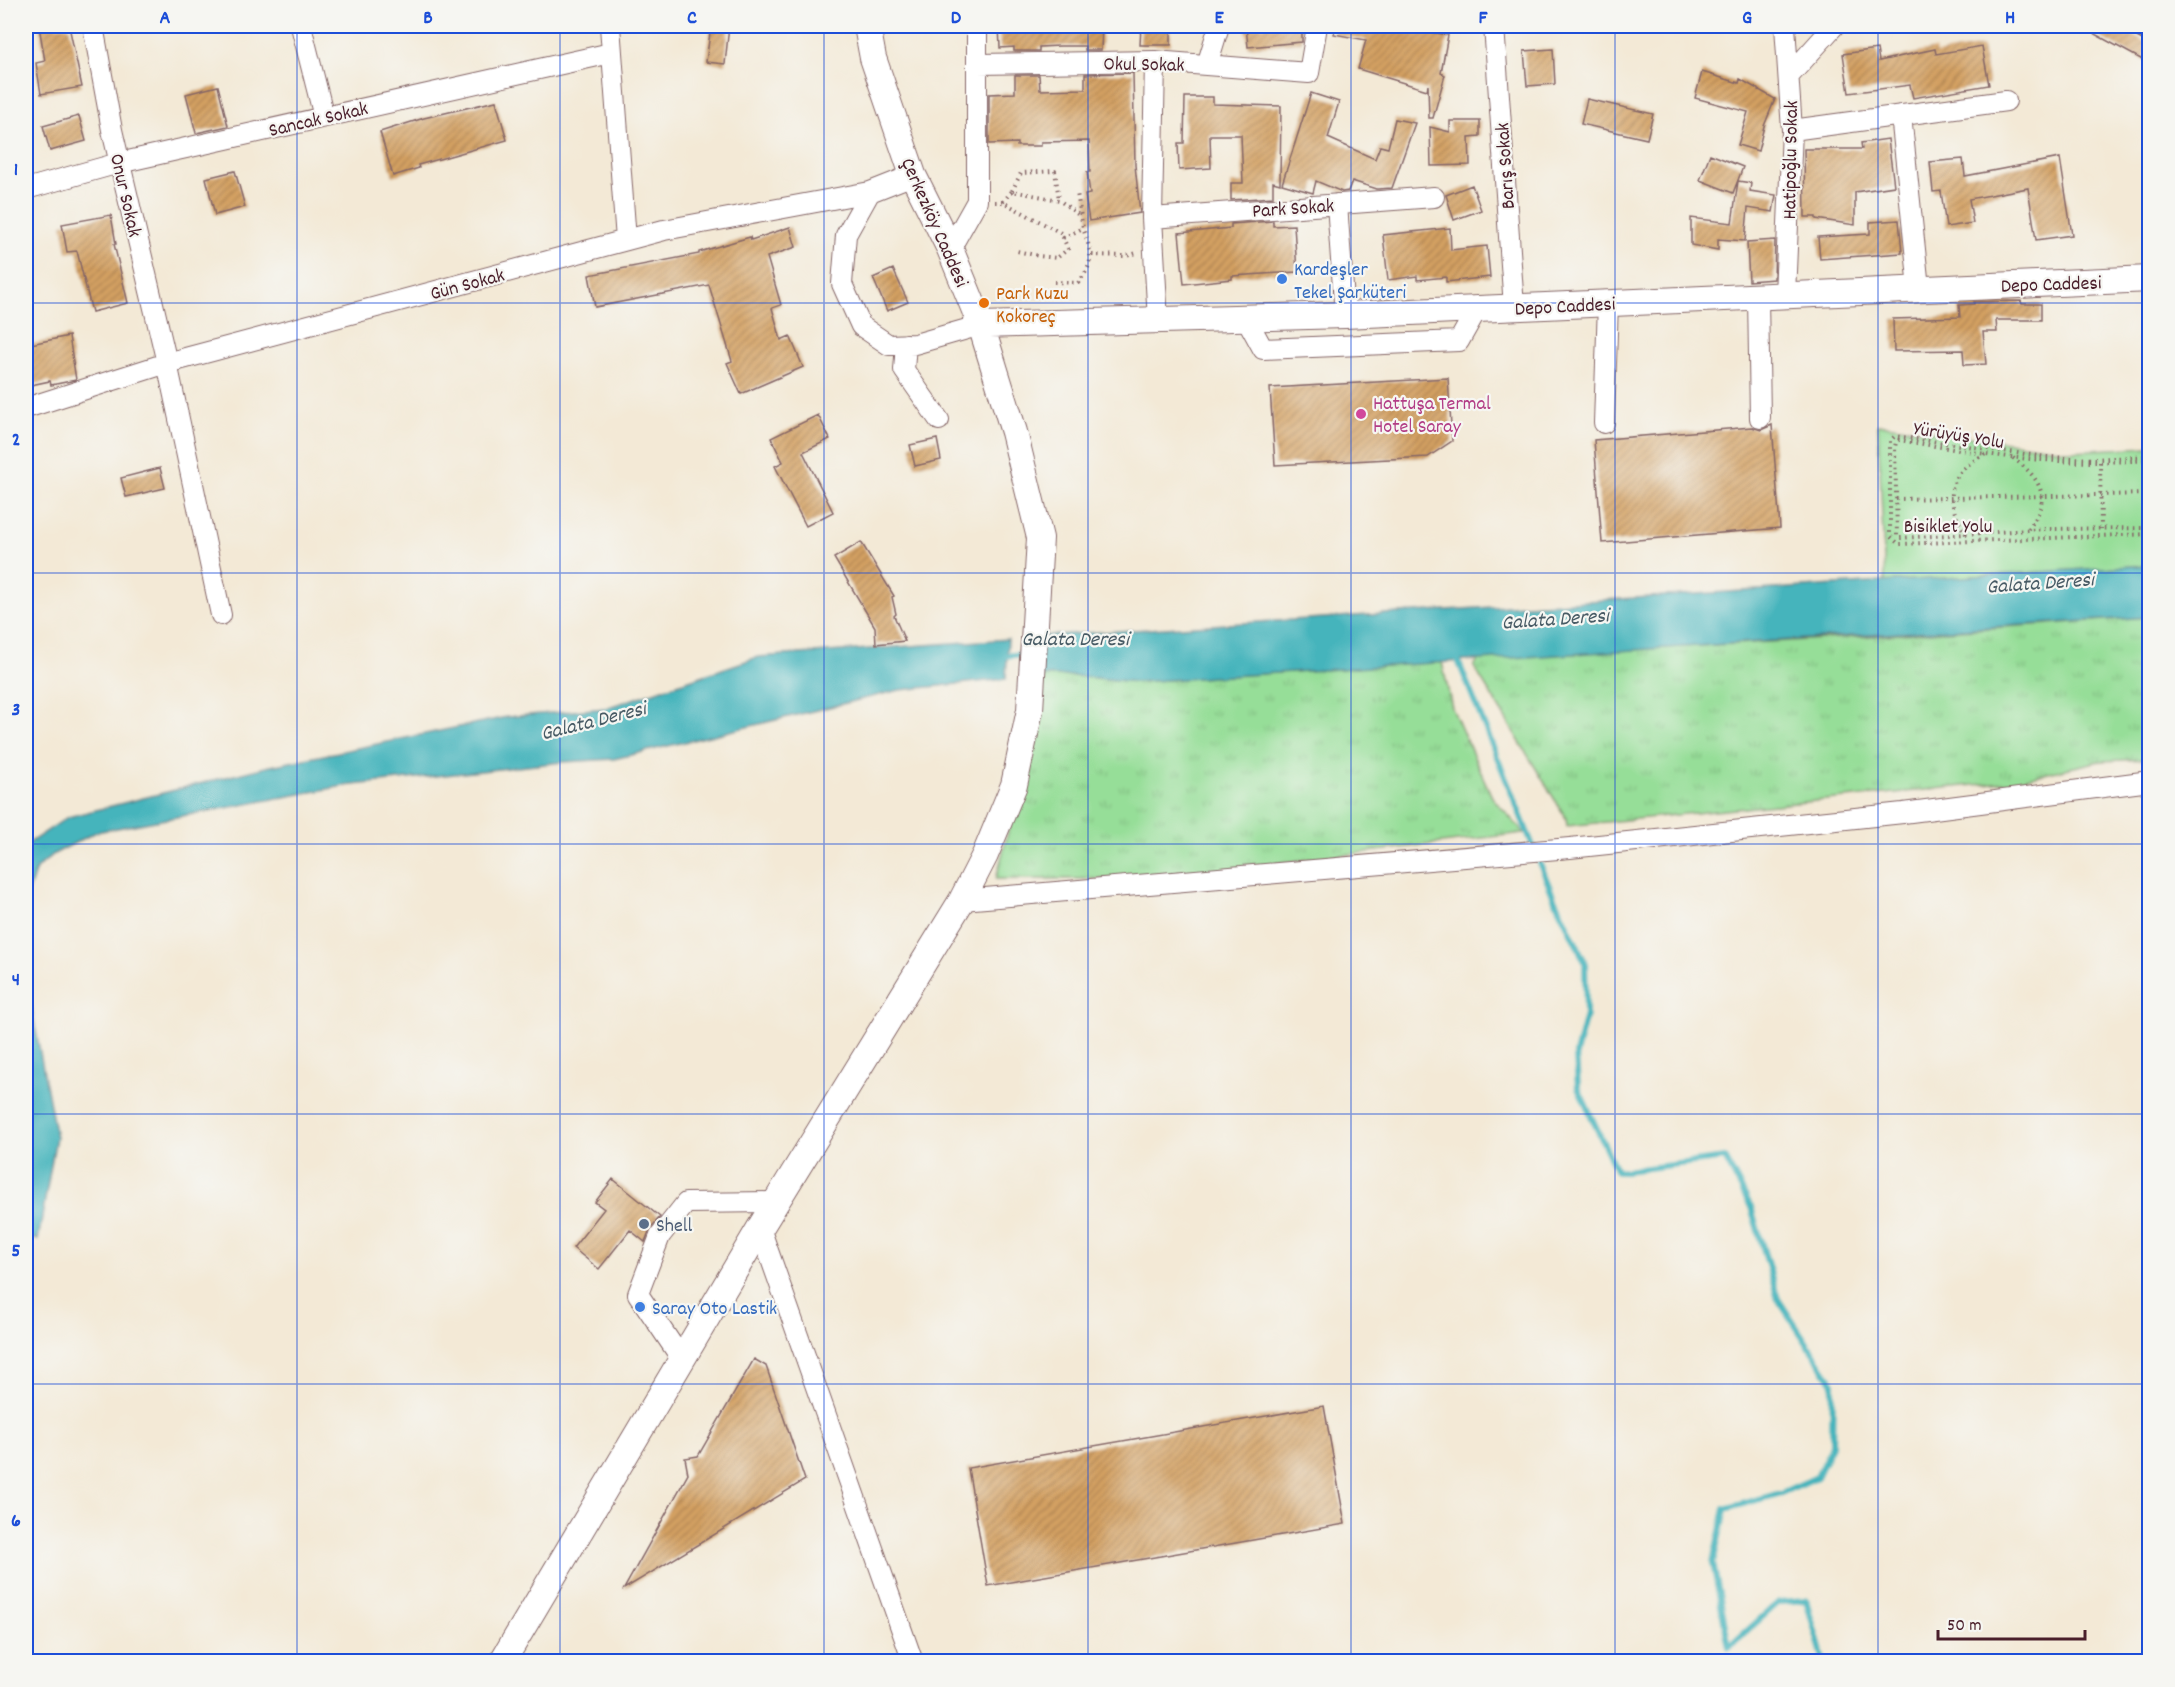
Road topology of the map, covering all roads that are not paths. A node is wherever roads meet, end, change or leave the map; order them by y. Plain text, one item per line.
1 (93, 26) edge
2 (301, 26) edge
3 (610, 26) edge
4 (867, 26) edge
5 (976, 26) edge
6 (1219, 26) edge
7 (1317, 26) edge
8 (1494, 26) edge
9 (1785, 26) edge
10 (1834, 26) edge
11 (2141, 26) edge
12 (2150, 31) edge
13 (611, 53) junction
14 (1155, 61) junction
15 (978, 64) junction
16 (1207, 65) junction
17 (1790, 76) junction
18 (2006, 101) dead end
19 (1902, 115) junction
20 (324, 117) junction
21 (1792, 130) junction
22 (119, 163) junction
23 (913, 175) junction
24 (26, 189) edge
25 (870, 192) junction
26 (1434, 197) dead end
27 (1337, 204) junction
28 (1152, 218) junction
29 (626, 240) junction
30 (950, 249) junction
31 (2150, 279) edge
32 (1918, 288) junction
33 (1785, 295) junction
34 (1758, 297) junction
35 (1608, 303) junction
36 (1514, 308) junction
37 (1477, 309) junction
38 (1345, 315) junction
39 (1246, 318) junction
40 (1158, 321) junction
41 (981, 325) junction
42 (906, 344) junction
43 (166, 363) junction
44 (26, 408) edge
45 (1760, 418) dead end
46 (939, 420) dead end
47 (1604, 423) dead end
48 (221, 615) dead end
49 (2150, 781) edge
50 (962, 900) junction
51 (775, 1202) junction
52 (759, 1228) junction
53 (681, 1358) junction
54 (901, 1630) junction
55 (502, 1662) edge
56 (895, 1662) edge
57 (912, 1662) edge

1 - 22 street, Onur Sokak
2 - 20 street
3 - 13 street
4 - 23 main road, Çerkezköy Caddesi
5 - 15 street
6 - 16 street
7 - 16 street, Okul Sokak
8 - 36 street, Barış Sokak
9 - 17 street, Hatipoğlu Sokak
10 - 17 street
11 - 12 street
13 - 20 street, Sancak Sokak
13 - 29 street
14 - 15 street, Okul Sokak
14 - 16 street, Okul Sokak
14 - 28 street
15 - 30 street
17 - 21 street, Hatipoğlu Sokak
18 - 19 street
19 - 21 street
19 - 32 street
20 - 22 street, Sancak Sokak
21 - 33 street, Hatipoğlu Sokak
22 - 24 street, Sancak Sokak
22 - 43 street, Onur Sokak
23 - 25 street, Gün Sokak
23 - 30 main road, Çerkezköy Caddesi
25 - 29 street, Gün Sokak
25 - 42 street
26 - 27 street, Park Sokak
27 - 28 street, Park Sokak
27 - 38 street
28 - 40 street
29 - 43 street, Gün Sokak
30 - 41 main road, Çerkezköy Caddesi
31 - 32 main road, Depo Caddesi
32 - 33 main road, Depo Caddesi
33 - 34 main road, Depo Caddesi
34 - 35 main road, Depo Caddesi
34 - 45 street
35 - 36 main road, Depo Caddesi
35 - 47 street
36 - 37 main road, Depo Caddesi
37 - 38 main road, Depo Caddesi
37 - 39 street
38 - 39 main road, Depo Caddesi
39 - 40 main road, Depo Caddesi
40 - 41 main road, Depo Caddesi
41 - 42 street
41 - 50 main road, Çerkezköy Caddesi
42 - 46 street
43 - 44 street, Gün Sokak
43 - 48 street, Onur Sokak
49 - 50 street
50 - 51 main road, Çerkezköy Caddesi
51 - 52 main road, Çerkezköy Caddesi
51 - 53 street
52 - 53 main road, Çerkezköy Caddesi
52 - 54 street
53 - 55 main road, Çerkezköy Caddesi
54 - 56 street
54 - 57 street

